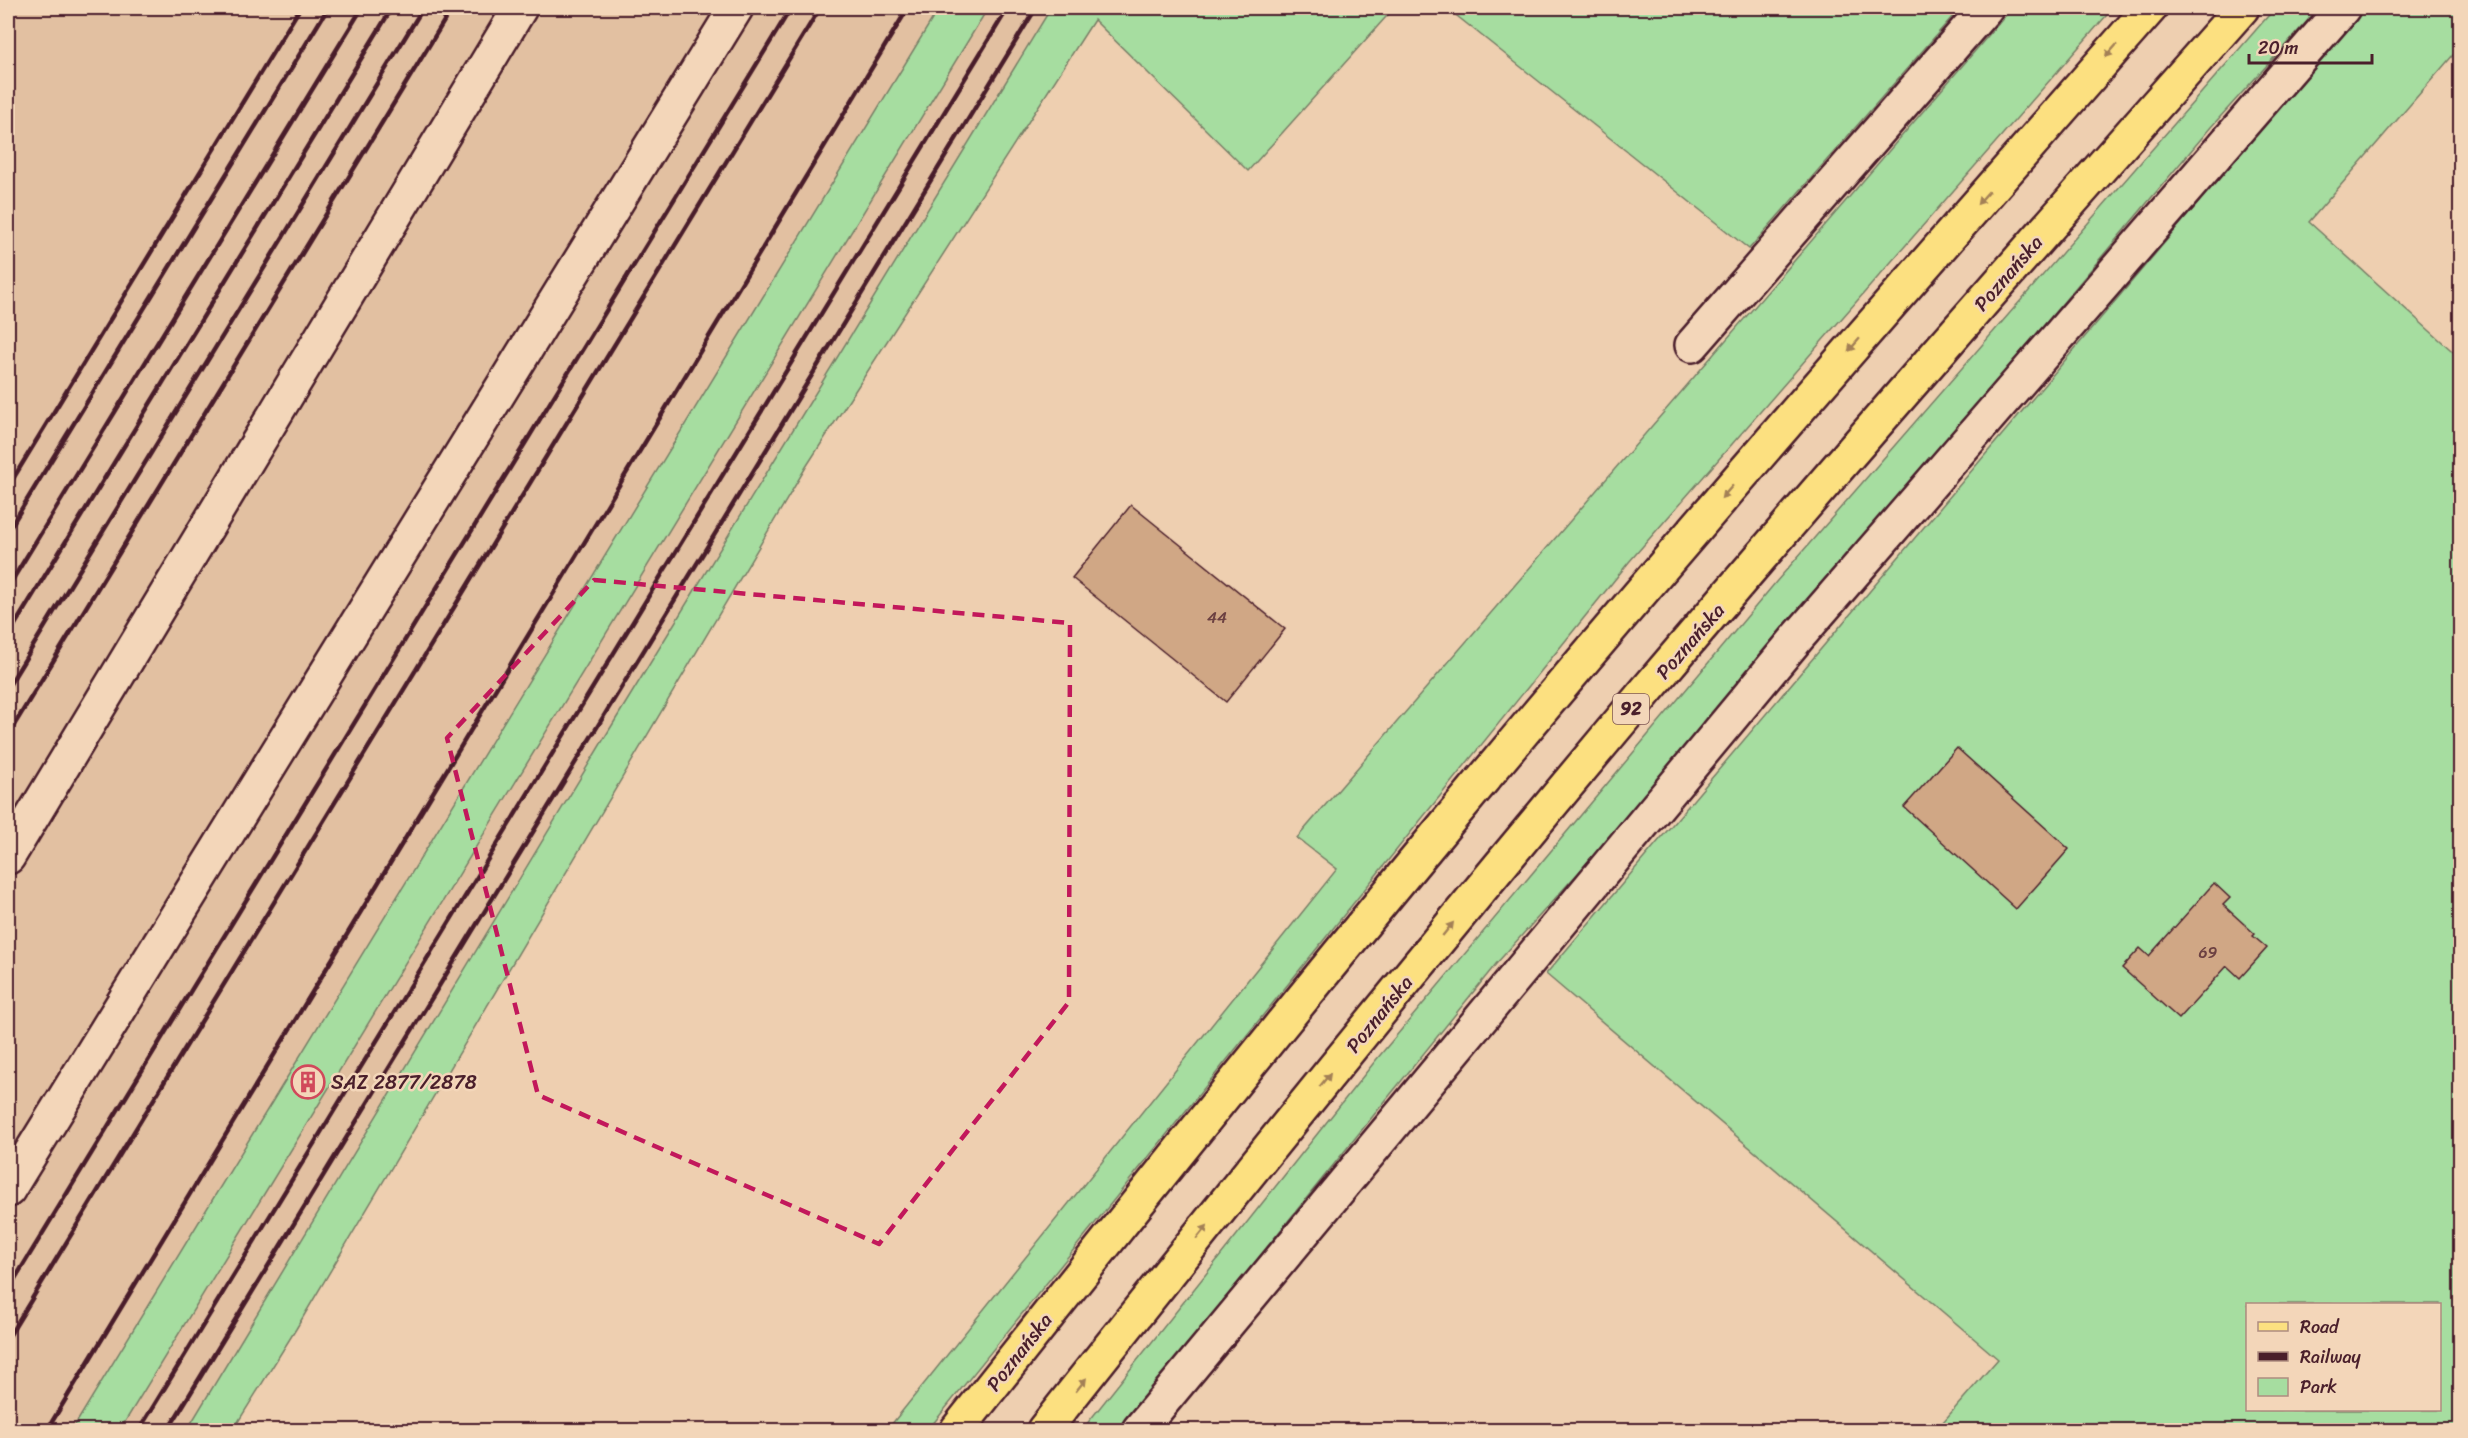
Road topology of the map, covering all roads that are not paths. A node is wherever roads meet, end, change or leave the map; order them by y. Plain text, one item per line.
1 (520, 8) edge
2 (736, 8) edge
3 (1986, 8) edge
4 (2150, 8) edge
5 (2242, 8) edge
6 (2343, 8) edge
7 (1692, 345) dead end
8 (8, 857) edge
9 (8, 1190) edge
10 (957, 1431) edge
11 (1044, 1431) edge
12 (1139, 1431) edge

1 - 8 street
2 - 9 street
3 - 7 street
4 -> 10 main road, Poznańska
11 -> 5 main road, Poznańska / 92
6 - 12 street

